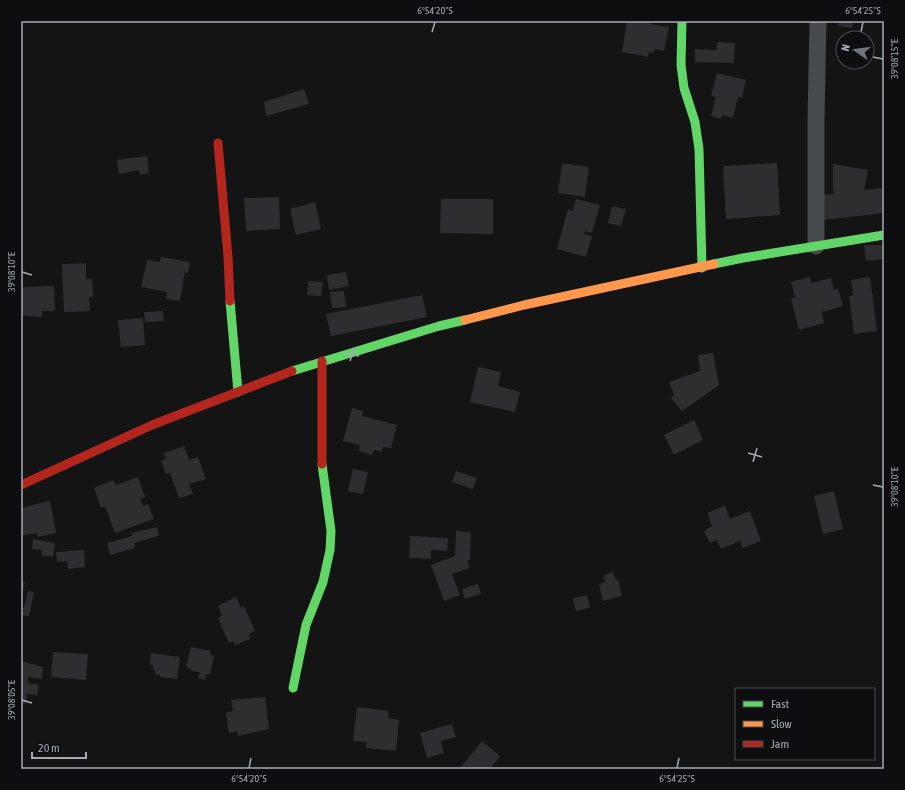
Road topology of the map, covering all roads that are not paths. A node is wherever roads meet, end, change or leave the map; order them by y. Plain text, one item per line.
1 (682, 21) edge
2 (818, 21) edge
3 (218, 143) dead end
4 (884, 235) edge
5 (816, 246) junction
6 (702, 268) junction
7 (322, 361) junction
8 (238, 392) junction
9 (21, 485) edge
10 (293, 688) dead end

1 - 6 street
2 - 5 street
3 - 8 street
4 - 5 street
5 - 6 street
6 - 7 street
7 - 8 street
7 - 10 street
8 - 9 street

